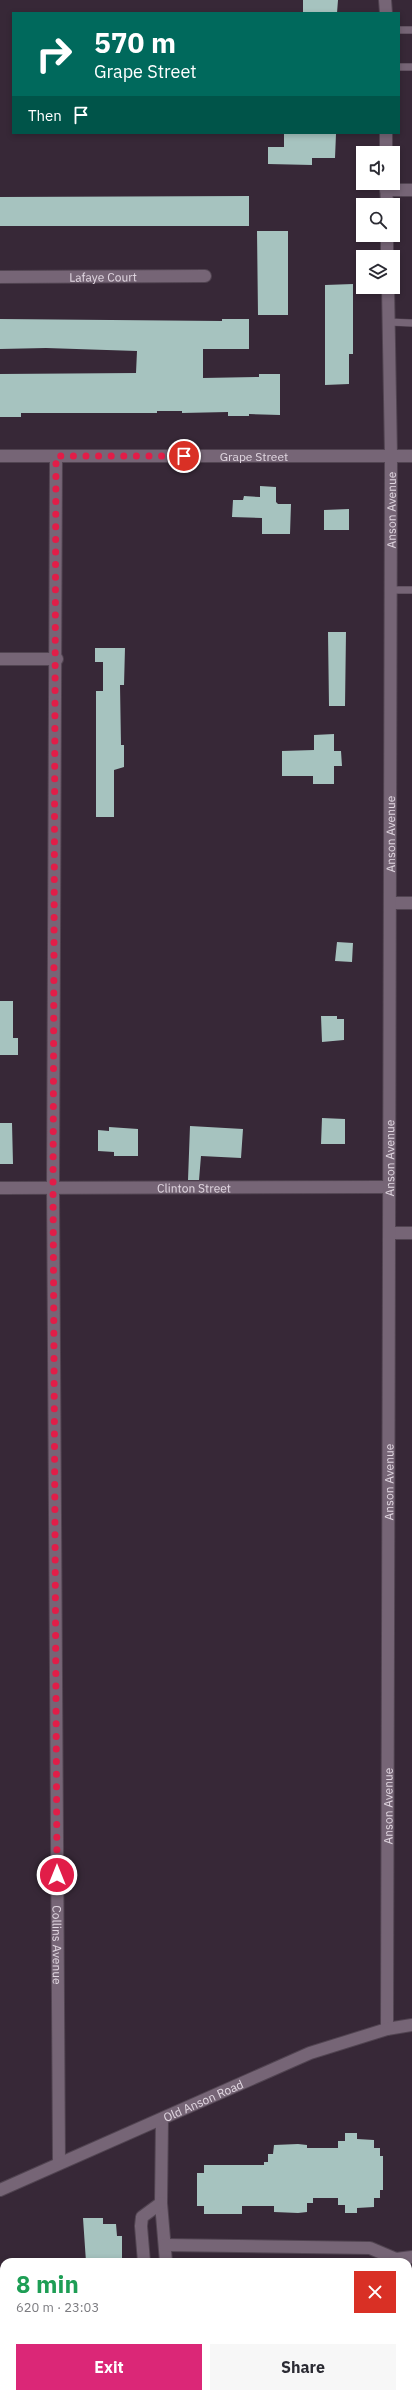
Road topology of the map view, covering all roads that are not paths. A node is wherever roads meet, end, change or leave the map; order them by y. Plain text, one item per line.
1 (386, 0) edge
2 (386, 12) edge
3 (400, 30) edge
4 (412, 30) edge
5 (400, 67) edge
6 (412, 67) edge
7 (386, 134) edge
8 (386, 146) edge
9 (400, 189) edge
10 (412, 190) edge
11 (205, 276) dead end
12 (0, 277) edge
13 (388, 294) edge
14 (389, 322) junction
15 (412, 323) edge
16 (0, 456) edge
17 (56, 456) junction
18 (391, 456) junction
19 (412, 456) edge
20 (391, 590) junction
21 (412, 590) edge
22 (0, 659) edge
23 (57, 659) junction
24 (390, 903) junction
25 (412, 903) edge
26 (388, 1187) junction
27 (0, 1188) edge
28 (53, 1188) junction
29 (390, 1233) junction
30 (412, 1233) edge
31 (412, 2025) edge
32 (386, 2029) junction
33 (162, 2119) junction
34 (59, 2163) junction
35 (0, 2190) edge
36 (161, 2203) junction
37 (165, 2246) junction
38 (144, 2258) edge
39 (166, 2258) edge
40 (389, 2258) edge

1 - 2 street
3 - 4 lane
5 - 6 lane
7 - 8 street
9 - 10 street
11 - 12 street, Lafaye Court
13 - 14 street, Anson Avenue
14 - 15 lane
14 - 18 street, Anson Avenue
16 - 17 street, Grape Street
17 - 18 street, Grape Street
17 - 23 street, Collins Avenue
18 - 19 street, Grape Street
18 - 20 street, Anson Avenue
20 - 21 lane
20 - 24 street, Anson Avenue
22 - 23 street
23 - 28 street, Collins Avenue
24 - 25 street
24 - 26 street, Anson Avenue
26 - 28 street, Clinton Street
26 - 29 street, Anson Avenue
27 - 28 street, Clinton Street
28 - 34 street, Collins Avenue
29 - 30 street
29 - 32 street, Anson Avenue
31 - 32 street, Old Anson Road
32 - 33 street, Old Anson Road
33 - 34 street, Old Anson Road
33 - 36 street
34 - 35 street, Old Anson Road
36 - 37 street
36 - 38 street
37 - 39 street
37 - 40 street

